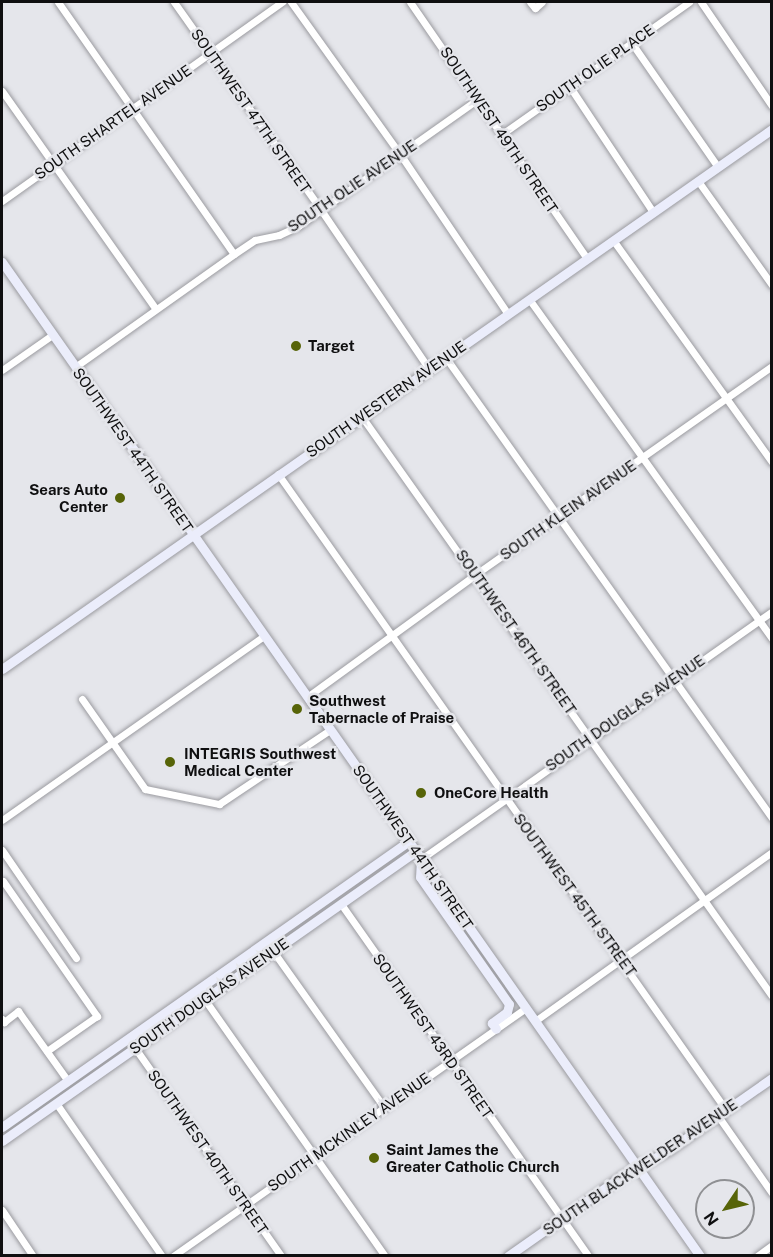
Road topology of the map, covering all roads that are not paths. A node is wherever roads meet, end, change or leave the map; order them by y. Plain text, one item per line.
1 (58, 2) edge
2 (174, 2) edge
3 (282, 2) edge
4 (291, 2) edge
5 (410, 2) edge
6 (542, 2) edge
7 (689, 2) edge
8 (701, 2) edge
9 (532, 4) edge
10 (631, 42) junction
11 (210, 53) junction
12 (570, 87) junction
13 (2, 91) edge
14 (478, 99) junction
15 (771, 106) edge
16 (132, 108) junction
17 (771, 129) edge
18 (502, 134) junction
19 (400, 154) junction
20 (53, 164) junction
21 (718, 167) junction
22 (698, 181) junction
23 (2, 201) edge
24 (321, 210) junction
25 (653, 212) junction
26 (613, 240) junction
27 (234, 254) junction
28 (587, 259) junction
29 (2, 262) edge
30 (771, 285) edge
31 (529, 299) junction
32 (155, 308) junction
33 (508, 314) junction
34 (52, 335) junction
35 (446, 358) junction
36 (771, 366) edge
37 (75, 367) junction
38 (429, 369) junction
39 (2, 370) edge
40 (726, 399) junction
41 (362, 417) junction
42 (643, 457) junction
43 (771, 462) edge
44 (278, 474) junction
45 (559, 517) junction
46 (194, 536) junction
47 (476, 574) junction
48 (771, 611) edge
49 (758, 620) junction
50 (264, 636) junction
51 (392, 636) junction
52 (771, 639) edge
53 (2, 669) edge
54 (674, 677) junction
55 (307, 697) junction
56 (82, 699) dead end
57 (330, 730) junction
58 (590, 737) junction
59 (112, 743) junction
60 (506, 798) junction
61 (771, 818) edge
62 (2, 820) edge
63 (409, 841) junction
64 (2, 850) edge
65 (771, 852) edge
66 (418, 855) junction
67 (2, 882) edge
68 (703, 901) junction
69 (340, 904) junction
70 (273, 951) junction
71 (76, 958) dead end
72 (621, 958) junction
73 (198, 990) junction
74 (771, 996) edge
75 (205, 999) junction
76 (526, 1008) junction
77 (2, 1019) edge
78 (535, 1021) junction
79 (494, 1026) junction
80 (135, 1048) junction
81 (47, 1052) junction
82 (451, 1061) junction
83 (771, 1078) edge
84 (68, 1081) junction
85 (56, 1103) junction
86 (384, 1107) junction
87 (722, 1113) junction
88 (2, 1127) edge
89 (2, 1141) edge
90 (315, 1156) junction
91 (638, 1168) junction
92 (771, 1193) edge
93 (245, 1204) junction
94 (2, 1210) edge
95 (562, 1218) junction
96 (771, 1245) edge
97 (33, 1256) edge
98 (162, 1256) edge
99 (172, 1256) edge
100 (281, 1256) edge
101 (386, 1256) edge
102 (508, 1256) edge
103 (588, 1256) edge
104 (700, 1256) edge
105 (757, 1256) edge

1 - 16 street
2 - 11 street, SOUTHWEST 47TH STREET
3 - 11 street, SOUTH SHARTEL AVENUE
4 - 19 street
5 - 14 street, SOUTHWEST 49TH STREET
6 - 9 street
7 - 10 street, SOUTH OLIE PLACE
8 - 15 street
10 - 12 street, SOUTH OLIE PLACE
10 - 21 street
11 - 16 street, SOUTH SHARTEL AVENUE
11 - 24 street, SOUTHWEST 47TH STREET
12 - 18 street, SOUTH OLIE PLACE
12 - 25 street
13 - 20 street
14 - 18 street, SOUTHWEST 49TH STREET
14 - 19 street, SOUTH OLIE AVENUE
16 - 20 street, SOUTH SHARTEL AVENUE
16 - 27 street
17 - 21 main road, SOUTH WESTERN AVENUE
18 - 28 street, SOUTHWEST 49TH STREET
19 - 24 street, SOUTH OLIE AVENUE
19 - 33 street
20 - 23 street, SOUTH SHARTEL AVENUE
20 - 32 street
21 - 22 main road, SOUTH WESTERN AVENUE
22 - 25 main road, SOUTH WESTERN AVENUE
22 - 30 street
24 - 27 street, SOUTH OLIE AVENUE
24 - 38 street, SOUTHWEST 47TH STREET
25 - 26 main road, SOUTH WESTERN AVENUE
26 - 28 main road, SOUTH WESTERN AVENUE
26 - 40 street
27 - 32 street, SOUTH OLIE AVENUE
28 - 31 main road, SOUTH WESTERN AVENUE
29 - 34 main road, SOUTHWEST 44TH STREET
31 - 33 main road, SOUTH WESTERN AVENUE
31 - 42 street
32 - 37 street, SOUTH OLIE AVENUE
33 - 35 main road, SOUTH WESTERN AVENUE
34 - 37 main road, SOUTHWEST 44TH STREET
34 - 39 street
35 - 38 main road, SOUTH WESTERN AVENUE
35 - 45 street
36 - 40 street, SOUTH KLEIN AVENUE
37 - 46 main road, SOUTHWEST 44TH STREET
38 - 41 main road, SOUTH WESTERN AVENUE
40 - 42 street, SOUTH KLEIN AVENUE
40 - 43 street
41 - 44 main road, SOUTH WESTERN AVENUE
41 - 47 street, SOUTHWEST 46TH STREET
42 - 45 street, SOUTH KLEIN AVENUE
42 - 49 street
44 - 46 main road, SOUTH WESTERN AVENUE
44 - 51 street, SOUTHWEST 45TH STREET
45 - 47 street, SOUTH KLEIN AVENUE
45 - 54 street
46 - 50 main road, SOUTHWEST 44TH STREET
46 - 53 main road, SOUTH WESTERN AVENUE
47 - 51 street, SOUTH KLEIN AVENUE
47 - 58 street, SOUTHWEST 46TH STREET
48 - 49 street, SOUTH DOUGLAS AVENUE
49 - 52 street
49 - 54 street, SOUTH DOUGLAS AVENUE
50 - 55 main road, SOUTHWEST 44TH STREET
50 - 59 street
51 - 55 street, SOUTH KLEIN AVENUE
51 - 60 street, SOUTHWEST 45TH STREET
54 - 58 street, SOUTH DOUGLAS AVENUE
54 - 61 street
55 - 57 main road, SOUTHWEST 44TH STREET
56 - 59 street
57 - 59 street
57 - 63 main road, SOUTHWEST 44TH STREET
58 - 60 street, SOUTH DOUGLAS AVENUE
58 - 68 street, SOUTHWEST 46TH STREET
59 - 62 street
60 - 66 street, SOUTH DOUGLAS AVENUE
60 - 72 street, SOUTHWEST 45TH STREET
63 - 66 main road, SOUTHWEST 44TH STREET
63 - 73 main road, SOUTH DOUGLAS AVENUE
64 - 71 street
65 - 68 street
66 - 69 main road, SOUTH DOUGLAS AVENUE
66 - 76 main road, SOUTHWEST 44TH STREET
66 - 79 main road
67 - 81 street
68 - 72 street
68 - 74 street, SOUTHWEST 46TH STREET
69 - 70 main road, SOUTH DOUGLAS AVENUE
69 - 82 street, SOUTHWEST 43RD STREET
70 - 75 main road, SOUTH DOUGLAS AVENUE
70 - 86 street
72 - 78 street
72 - 87 street, SOUTHWEST 45TH STREET
73 - 75 street
73 - 84 main road, SOUTH DOUGLAS AVENUE
75 - 80 main road, SOUTH DOUGLAS AVENUE
75 - 90 street
76 - 78 main road, SOUTHWEST 44TH STREET
76 - 79 street, SOUTH MCKINLEY AVENUE
77 - 81 street
78 - 91 main road, SOUTHWEST 44TH STREET
79 - 82 street, SOUTH MCKINLEY AVENUE
80 - 85 main road, SOUTH DOUGLAS AVENUE
80 - 93 street, SOUTHWEST 40TH STREET
81 - 84 street
82 - 86 street, SOUTH MCKINLEY AVENUE
82 - 95 street, SOUTHWEST 43RD STREET
83 - 87 main road, SOUTH BLACKWELDER AVENUE
84 - 88 main road, SOUTH DOUGLAS AVENUE
85 - 89 main road, SOUTH DOUGLAS AVENUE
85 - 98 street
86 - 90 street, SOUTH MCKINLEY AVENUE
87 - 91 main road, SOUTH BLACKWELDER AVENUE
87 - 92 street, SOUTHWEST 45TH STREET
90 - 93 street, SOUTH MCKINLEY AVENUE
90 - 101 street
91 - 95 main road, SOUTH BLACKWELDER AVENUE
91 - 104 main road, SOUTHWEST 44TH STREET
93 - 99 street, SOUTH MCKINLEY AVENUE
93 - 100 street, SOUTHWEST 40TH STREET
94 - 97 street
95 - 102 main road, SOUTH BLACKWELDER AVENUE
95 - 103 street, SOUTHWEST 43RD STREET
96 - 105 street

